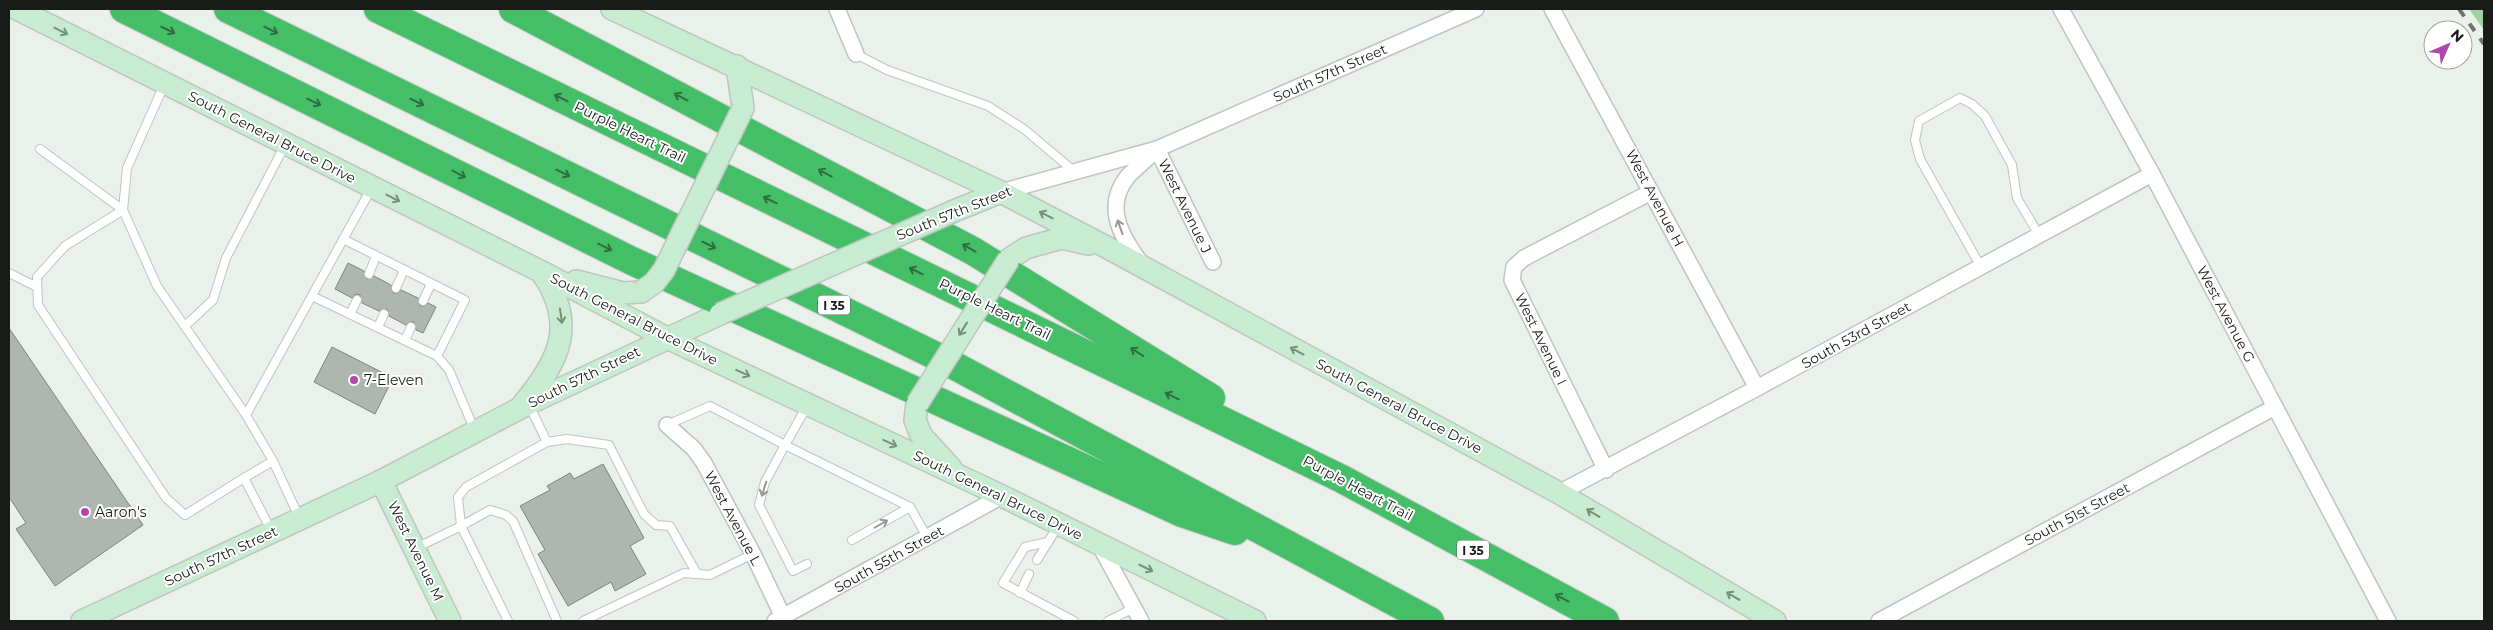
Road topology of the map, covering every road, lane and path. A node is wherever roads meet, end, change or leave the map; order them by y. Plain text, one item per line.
1 (17, 9) edge
2 (124, 9) edge
3 (228, 9) edge
4 (378, 9) edge
5 (513, 9) edge
6 (612, 9) edge
7 (837, 9) edge
8 (1476, 9) edge
9 (1552, 9) edge
10 (2061, 9) edge
11 (856, 54) joint
12 (737, 66) junction
13 (165, 83) junction
14 (286, 144) junction
15 (40, 149) dead end
16 (1157, 149) junction
17 (1075, 172) junction
18 (2152, 174) junction
19 (372, 187) junction
20 (1001, 192) junction
21 (1651, 192) junction
22 (123, 210) junction
23 (2039, 235) junction
24 (343, 240) junction
25 (1110, 248) junction
26 (376, 256) junction
27 (1213, 262) dead end
28 (1981, 267) junction
29 (1144, 268) junction
30 (404, 270) junction
31 (542, 272) junction
32 (9, 273) edge
33 (369, 274) dead end
34 (431, 284) junction
35 (37, 287) junction
36 (396, 288) dead end
37 (312, 296) junction
38 (357, 300) dead end
39 (423, 301) dead end
40 (350, 314) junction
41 (384, 314) dead end
42 (185, 326) junction
43 (378, 327) junction
44 (411, 327) dead end
45 (667, 338) junction
46 (405, 340) junction
47 (437, 356) junction
48 (1757, 388) junction
49 (808, 404) junction
50 (523, 406) junction
51 (2275, 407) junction
52 (246, 414) junction
53 (667, 425) joint
54 (476, 431) junction
55 (547, 442) junction
56 (786, 445) junction
57 (273, 461) junction
58 (1606, 470) junction
59 (958, 475) junction
60 (244, 478) junction
61 (1342, 479) junction
62 (381, 481) junction
63 (1559, 492) junction
64 (1002, 496) junction
65 (910, 507) junction
66 (300, 519) junction
67 (460, 526) junction
68 (272, 532) junction
69 (1053, 533) junction
70 (927, 537) junction
71 (852, 540) dead end
72 (1100, 546) junction
73 (414, 549) junction
74 (753, 554) junction
75 (1309, 556) junction
76 (1037, 560) dead end
77 (808, 564) dead end
78 (697, 574) junction
79 (1030, 574) dead end
80 (1020, 593) junction
81 (1134, 608) junction
82 (781, 620) edge
83 (82, 621) edge
84 (450, 621) edge
85 (508, 621) edge
86 (557, 621) edge
87 (583, 621) edge
88 (1074, 621) edge
89 (1108, 621) edge
90 (1141, 621) edge
91 (1255, 621) edge
92 (1430, 621) edge
93 (1605, 621) edge
94 (1774, 621) edge
95 (1878, 621) edge
96 (2388, 621) edge

1 -> 13 main road, South General Bruce Drive
2 -> 75 highway
3 -> 75 highway, I 35
61 -> 4 highway, Purple Heart Trail / I 35
61 -> 5 highway
6 - 12 main road, South General Bruce Drive
7 - 11 street
8 - 16 street, South 57th Street
9 - 21 street, West Avenue H
10 - 18 street, West Avenue G
11 - 17 lane
12 - 20 main road, South General Bruce Drive
12 - 31 main road, bridge
13 - 14 main road, South General Bruce Drive
13 - 22 lane
14 - 19 main road, South General Bruce Drive
14 - 42 lane
15 - 22 lane
16 - 17 street, South 57th Street
16 - 27 street, West Avenue J
29 -> 16 street, South 57th Street
17 - 20 street, South 57th Street
18 - 23 street, South 53rd Street
18 - 51 street, West Avenue G
19 - 24 lane
19 -> 31 main road, South General Bruce Drive
25 -> 20 main road, South General Bruce Drive
20 - 45 main road, South 57th Street, bridge
21 - 48 street, West Avenue H
21 - 58 street, West Avenue I
22 - 35 lane
22 - 42 lane
23 - 28 street, South 53rd Street
23 - 28 lane
24 - 26 lane
24 - 37 lane
25 - 29 main road, South General Bruce Drive
25 -> 59 main road, bridge
26 - 30 lane
26 - 33 lane
28 - 48 street, South 53rd Street
63 -> 29 main road, South General Bruce Drive
30 - 34 lane
30 - 36 lane
31 - 45 main road, South General Bruce Drive
31 -> 50 main road
32 - 35 lane
34 - 39 lane
34 - 47 lane
35 - 60 lane
37 - 40 lane
37 - 52 lane
38 - 40 lane
40 - 43 lane
41 - 43 lane
42 - 52 lane
43 - 46 lane
44 - 46 lane
45 -> 49 main road, South General Bruce Drive
45 - 50 main road, South 57th Street
46 - 47 lane
47 - 54 lane
48 - 58 street, South 53rd Street
49 - 56 lane
49 -> 59 main road, South General Bruce Drive
50 - 54 main road, South 57th Street
50 - 55 lane
51 - 95 street, South 51st Street
51 - 96 street, West Avenue G
52 - 57 lane
53 - 56 lane
53 - 74 street, West Avenue L
54 - 62 main road, South 57th Street
55 - 67 lane
55 - 78 lane
56 - 65 lane
56 -> 77 lane
57 - 60 lane
57 - 66 lane
58 - 63 street, South 53rd Street
59 - 64 main road, South General Bruce Drive
60 - 68 lane
93 -> 61 highway, Purple Heart Trail / I 35
62 - 66 main road, South 57th Street
62 - 73 main road, West Avenue M
94 -> 63 main road, South General Bruce Drive
64 - 69 main road, South General Bruce Drive
64 - 70 street, South 55th Street
65 - 70 lane
71 -> 65 lane
66 - 68 main road, South 57th Street
67 - 73 lane
67 - 85 lane
67 - 86 lane
68 - 83 main road, South 57th Street
69 - 72 main road, South General Bruce Drive
69 - 76 lane
69 - 80 lane
70 - 82 street, South 55th Street
72 - 81 street
72 -> 91 main road, South General Bruce Drive
73 - 84 main road, West Avenue M
74 - 78 lane
74 - 82 street, West Avenue L
75 - 92 highway, I 35
78 - 87 lane
79 - 80 lane
80 - 88 lane
81 - 89 lane
81 - 90 street

